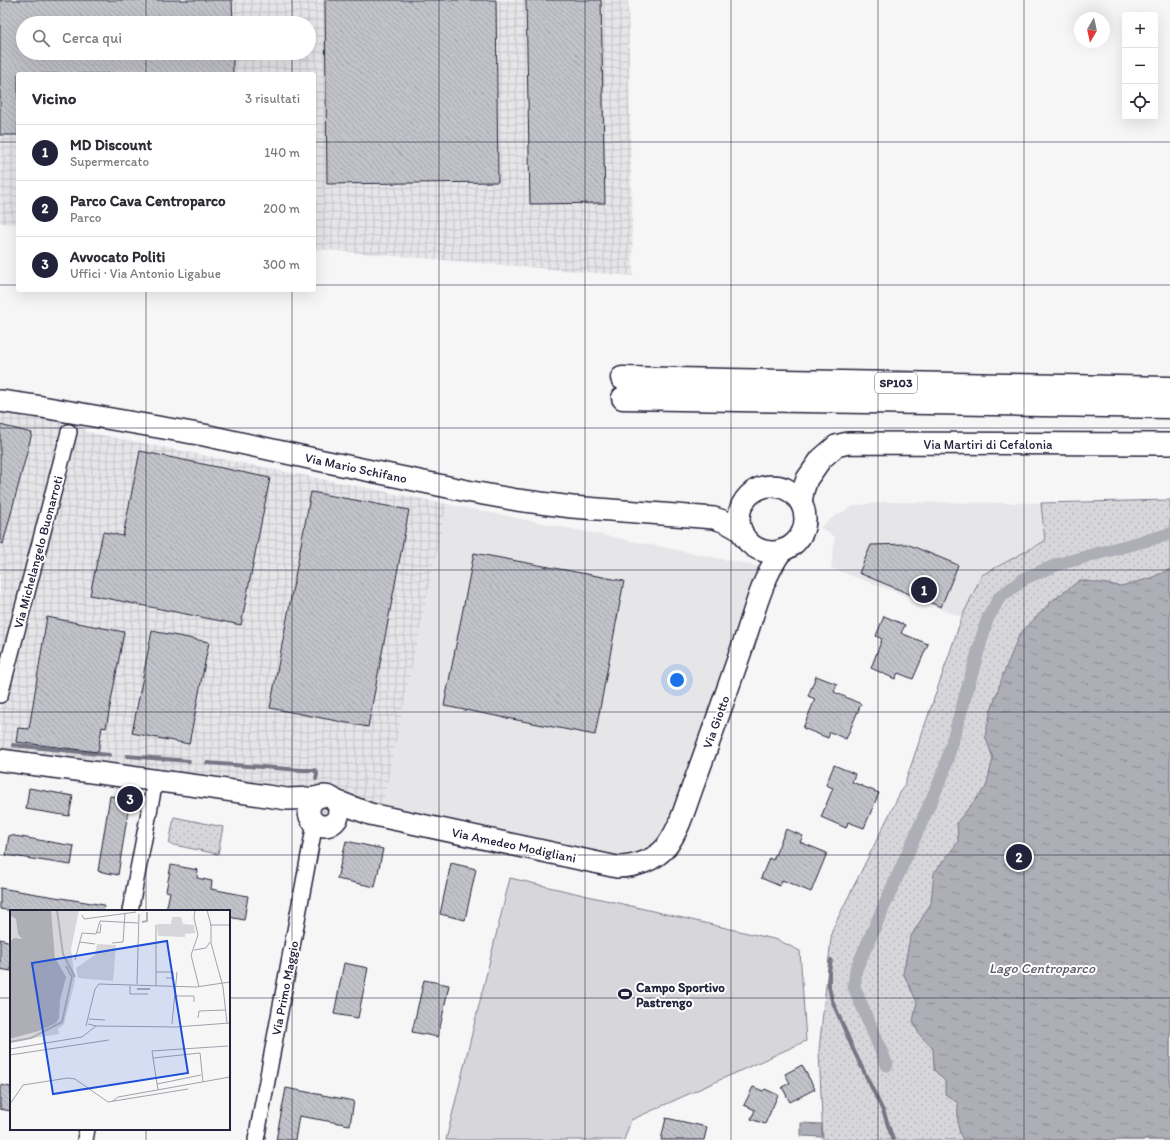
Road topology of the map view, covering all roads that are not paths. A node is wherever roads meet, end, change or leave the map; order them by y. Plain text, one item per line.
1 (1170, 388) edge
2 (0, 401) edge
3 (1170, 407) edge
4 (69, 432) dead end
5 (1170, 444) edge
6 (815, 467) junction
7 (779, 487) junction
8 (744, 502) junction
9 (801, 503) junction
10 (714, 518) junction
11 (742, 532) junction
12 (756, 548) junction
13 (782, 550) junction
14 (765, 582) junction
15 (0, 695) edge
16 (0, 760) edge
17 (155, 781) junction
18 (321, 816) junction
19 (656, 855) joint
20 (130, 910) edge
21 (87, 1130) edge
22 (85, 1140) edge
23 (256, 1140) edge

1 - 3 highway, SP103
2 - 10 street, Via Mario Schifano
4 - 15 street, Via Michelangelo Buonarroti
5 - 6 street, Via Martiri di Cefalonia
6 - 7 street, Via Martiri di Cefalonia
6 - 9 street, Via Martiri di Cefalonia
7 - 8 street
7 - 9 street
8 - 10 street
8 - 11 street
9 - 13 street
10 - 11 street, Via Mario Schifano
11 - 12 street
12 - 13 street
12 - 14 street, Via Giotto
13 - 14 street, Via Giotto
14 - 19 street, Via Giotto
16 - 17 street, Via Amedeo Modigliani
17 - 18 street, Via Amedeo Modigliani
17 - 20 street
18 - 19 street, Via Amedeo Modigliani
18 - 23 street, Via Primo Maggio
21 - 22 street

